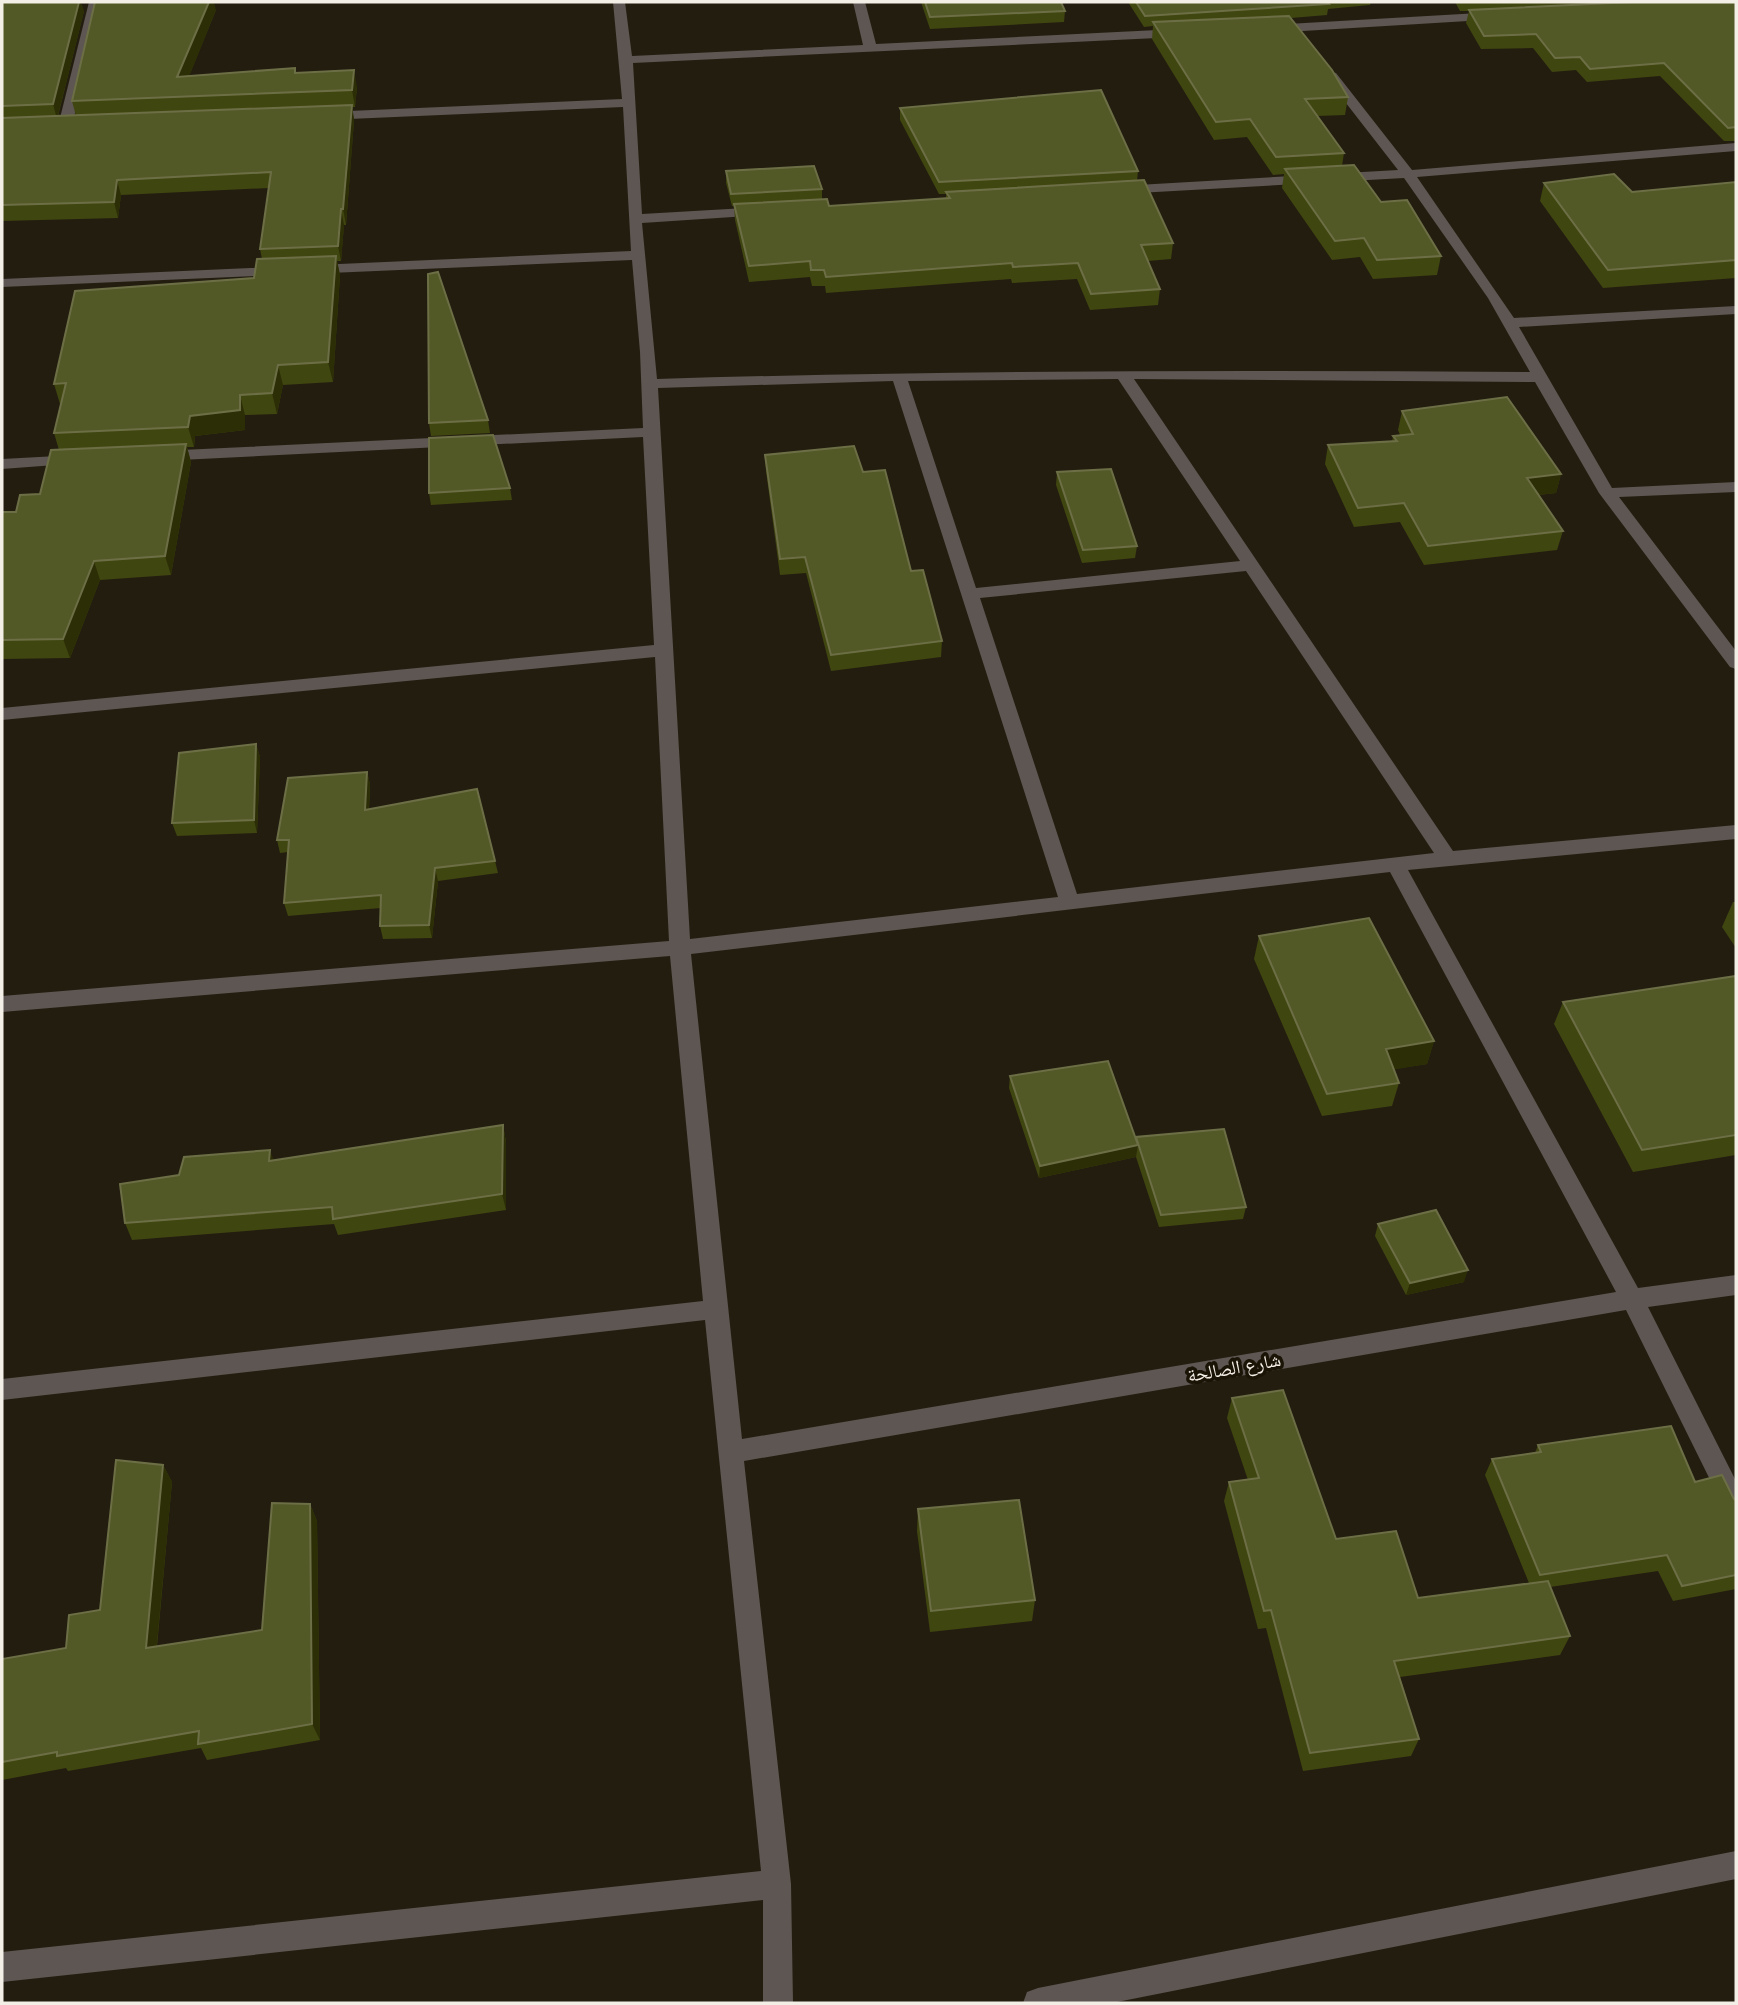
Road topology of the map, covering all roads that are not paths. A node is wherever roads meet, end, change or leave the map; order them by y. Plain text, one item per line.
1 (95, 2) edge
2 (619, 2) edge
3 (859, 2) edge
4 (1510, 15) edge
5 (1252, 30) edge
6 (1197, 32) edge
7 (870, 47) junction
8 (1317, 59) edge
9 (626, 60) junction
10 (629, 103) junction
11 (313, 116) edge
12 (66, 126) edge
13 (1736, 147) edge
14 (1408, 174) junction
15 (1104, 191) edge
16 (773, 211) edge
17 (635, 219) junction
18 (639, 256) junction
19 (2, 283) edge
20 (1736, 310) edge
21 (1511, 323) junction
22 (1123, 374) junction
23 (899, 376) junction
24 (1541, 377) junction
25 (652, 384) junction
26 (651, 432) junction
27 (140, 457) edge
28 (99, 459) edge
29 (2, 464) edge
30 (1736, 487) edge
31 (1607, 493) junction
32 (1251, 565) junction
33 (971, 594) junction
34 (664, 650) junction
35 (1736, 663) edge
36 (2, 714) edge
37 (1736, 832) edge
38 (1448, 858) junction
39 (1396, 866) junction
40 (1069, 901) junction
41 (680, 948) junction
42 (2, 1004) edge
43 (1736, 1285) edge
44 (1632, 1299) junction
45 (716, 1309) junction
46 (2, 1390) edge
47 (732, 1452) junction
48 (1736, 1506) edge
49 (1736, 1865) edge
50 (777, 1884) junction
51 (2, 1967) edge
52 (778, 2003) edge
53 (1038, 2003) edge

1 - 12 street
2 - 9 street
3 - 7 street
4 - 5 street
6 - 7 street
7 - 9 street
8 - 14 street
9 - 10 street
10 - 11 street
10 - 17 street
13 - 14 street
14 - 15 street
14 - 21 street
16 - 17 street
17 - 18 street
18 - 19 street
18 - 25 street
20 - 21 street
21 - 24 street
22 - 23 street
22 - 24 street
22 - 32 street
23 - 25 street
23 - 33 street
24 - 31 street
25 - 26 street
26 - 27 street
26 - 34 street
28 - 29 street
30 - 31 street
31 - 35 street
32 - 33 street
32 - 38 street
33 - 40 street
34 - 36 street
34 - 41 street
37 - 38 street
38 - 39 street
39 - 40 street
39 - 44 street
40 - 41 street
41 - 42 street
41 - 45 street
43 - 44 street, شارع الصالحة
44 - 47 street, شارع الصالحة
44 - 48 street
45 - 46 street
45 - 47 street
47 - 50 street
49 - 53 street
50 - 51 street
50 - 52 street

